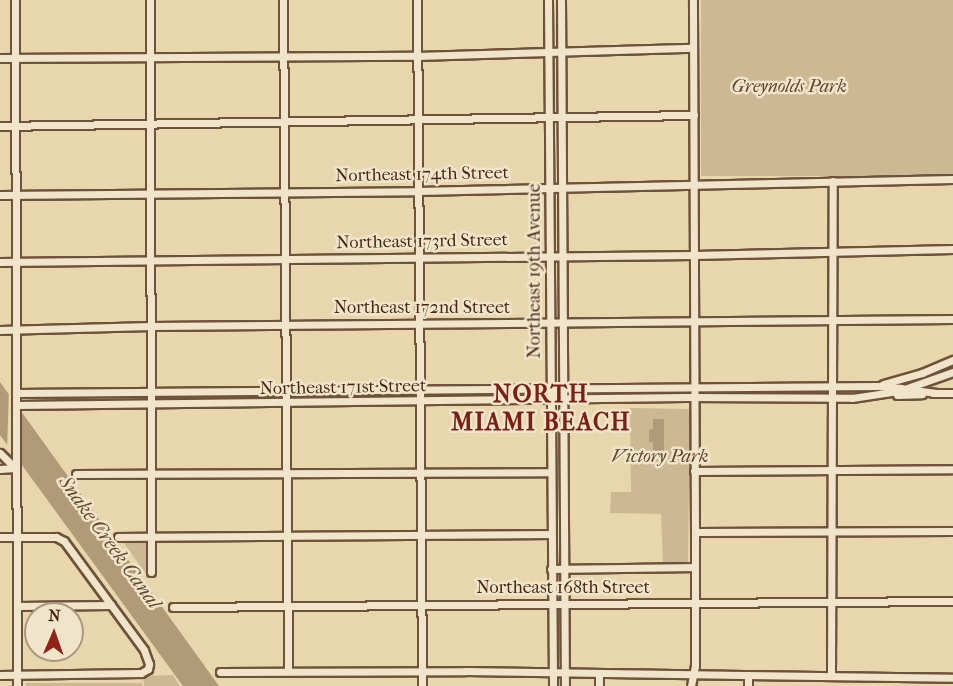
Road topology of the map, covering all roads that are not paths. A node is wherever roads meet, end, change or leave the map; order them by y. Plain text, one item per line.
1 (15, 0) edge
2 (150, 0) edge
3 (283, 0) edge
4 (417, 0) edge
5 (548, 0) edge
6 (561, 0) edge
7 (693, 0) edge
8 (693, 48) junction
9 (549, 52) junction
10 (561, 52) junction
11 (284, 56) junction
12 (417, 56) junction
13 (148, 57) junction
14 (0, 58) edge
15 (16, 58) junction
16 (694, 115) junction
17 (549, 119) junction
18 (562, 119) junction
19 (416, 122) junction
20 (283, 123) junction
21 (148, 125) junction
22 (0, 126) edge
23 (15, 126) junction
24 (953, 179) edge
25 (833, 181) junction
26 (694, 184) junction
27 (549, 188) junction
28 (562, 188) junction
29 (417, 191) junction
30 (150, 192) junction
31 (284, 192) junction
32 (0, 195) edge
33 (15, 195) junction
34 (953, 249) edge
35 (832, 252) junction
36 (694, 255) junction
37 (549, 256) junction
38 (562, 256) junction
39 (417, 257) junction
40 (284, 259) junction
41 (150, 260) junction
42 (0, 262) edge
43 (15, 262) junction
44 (831, 320) junction
45 (953, 320) edge
46 (694, 321) junction
47 (550, 322) junction
48 (563, 322) junction
49 (419, 323) junction
50 (284, 325) junction
51 (151, 326) junction
52 (0, 330) edge
53 (16, 330) junction
54 (953, 360) edge
55 (936, 368) junction
56 (953, 372) edge
57 (937, 380) junction
58 (878, 386) junction
59 (832, 387) junction
60 (694, 388) junction
61 (551, 389) junction
62 (563, 389) junction
63 (908, 389) junction
64 (452, 390) junction
65 (506, 390) junction
66 (420, 391) junction
67 (285, 392) junction
68 (151, 393) junction
69 (937, 393) junction
70 (953, 393) edge
71 (33, 394) junction
72 (885, 395) junction
73 (694, 398) junction
74 (832, 398) junction
75 (563, 399) junction
76 (506, 400) junction
77 (550, 400) junction
78 (17, 401) junction
79 (420, 402) junction
80 (453, 402) junction
81 (285, 404) junction
82 (33, 405) junction
83 (151, 405) junction
84 (551, 420) junction
85 (563, 420) junction
86 (0, 453) edge
87 (15, 466) junction
88 (0, 468) edge
89 (953, 469) edge
90 (831, 470) junction
91 (694, 471) junction
92 (550, 472) junction
93 (76, 474) dead end
94 (286, 474) junction
95 (421, 474) junction
96 (150, 475) junction
97 (551, 499) junction
98 (564, 499) junction
99 (831, 531) junction
100 (953, 531) edge
101 (695, 532) junction
102 (421, 534) junction
103 (551, 534) junction
104 (286, 535) junction
105 (0, 537) edge
106 (16, 537) junction
107 (118, 537) dead end
108 (151, 537) junction
109 (695, 567) junction
110 (551, 569) junction
111 (564, 569) junction
112 (151, 573) dead end
113 (832, 600) junction
114 (953, 600) edge
115 (694, 602) junction
116 (552, 603) junction
117 (565, 603) junction
118 (422, 604) junction
119 (111, 605) junction
120 (287, 605) junction
121 (17, 606) junction
122 (173, 607) dead end
123 (288, 671) junction
124 (220, 672) dead end
125 (423, 672) junction
126 (552, 672) junction
127 (565, 672) junction
128 (599, 673) junction
129 (692, 674) junction
130 (0, 675) edge
131 (17, 675) junction
132 (748, 675) junction
133 (831, 676) junction
134 (953, 678) edge
135 (17, 686) edge
136 (422, 686) edge
137 (553, 686) edge
138 (565, 686) edge
139 (599, 686) edge
140 (691, 686) edge
141 (748, 686) edge

1 - 15 street
2 - 13 street
3 - 11 street
4 - 12 street
5 - 9 street, Northeast 19th Avenue
6 - 10 street, Northeast 19th Avenue
7 - 8 street
8 - 10 street
8 - 16 street
9 - 10 street
9 - 12 street
9 - 17 street, Northeast 19th Avenue
10 - 18 street, Northeast 19th Avenue
11 - 12 street
11 - 13 street
11 - 20 street
12 - 19 street
13 - 15 street
13 - 21 street
14 - 15 street
15 - 23 street
16 - 18 street
16 - 26 street
17 - 18 street
17 - 19 street
17 - 27 street, Northeast 19th Avenue
18 - 28 street, Northeast 19th Avenue
19 - 20 street
19 - 29 street
20 - 21 street
20 - 31 street
21 - 23 street
21 - 30 street
22 - 23 street
23 - 33 street
24 - 25 street, Northeast 174th Street
25 - 26 street, Northeast 174th Street
25 - 35 street
26 - 28 street, Northeast 174th Street
26 - 36 street
27 - 28 street, Northeast 174th Street
27 - 29 street, Northeast 174th Street
27 - 37 street, Northeast 19th Avenue
28 - 38 street, Northeast 19th Avenue
29 - 31 street, Northeast 174th Street
29 - 39 street
30 - 31 street, Northeast 174th Street
30 - 33 street, Northeast 174th Street
30 - 41 street
31 - 40 street
32 - 33 street, Northeast 174th Street
33 - 43 street
34 - 35 street, Northeast 173rd Street
35 - 36 street, Northeast 173rd Street
35 - 44 street
36 - 38 street, Northeast 173rd Street
36 - 46 street
37 - 38 street, Northeast 173rd Street
37 - 39 street, Northeast 173rd Street
37 - 47 street, Northeast 19th Avenue
38 - 48 street, Northeast 19th Avenue
39 - 40 street, Northeast 173rd Street
39 - 49 street
40 - 41 street, Northeast 173rd Street
40 - 50 street
41 - 43 street, Northeast 173rd Street
41 - 51 street
42 - 43 street, Northeast 173rd Street
43 - 53 street
44 - 45 street, Northeast 172nd Street
44 - 46 street, Northeast 172nd Street
44 - 59 street
46 - 48 street, Northeast 172nd Street
46 - 60 street
47 - 48 street, Northeast 172nd Street
47 - 49 street, Northeast 172nd Street
47 - 61 street, Northeast 19th Avenue
48 - 62 street, Northeast 19th Avenue
49 - 50 street, Northeast 172nd Street
49 - 66 street
50 - 51 street, Northeast 172nd Street
50 - 67 street
51 - 53 street, Northeast 172nd Street
51 - 68 street
52 - 53 street, Northeast 172nd Street
53 - 78 street
54 - 55 street, Northeast 171st Street
55 - 57 street
55 - 58 street, Northeast 171st Street
56 - 57 street, Northeast 171st Street
57 - 63 street, Northeast 171st Street
58 - 59 street, Northeast 171st Street
58 - 63 street, Northeast 171st Street
59 - 60 street, Northeast 171st Street
59 - 74 street
60 - 62 street, Northeast 171st Street
60 - 73 street
61 - 62 street, Northeast 171st Street
61 - 65 street, Northeast 171st Street
61 - 77 street, Northeast 19th Avenue
62 - 75 street, Northeast 19th Avenue
63 - 69 street, Northeast 171st Street
63 - 72 street, Northeast 171st Street
64 - 65 street, Northeast 171st Street
64 - 66 street, Northeast 171st Street
64 - 80 street
65 - 76 street
66 - 67 street, Northeast 171st Street
66 - 79 street
67 - 68 street, Northeast 171st Street
67 - 81 street
68 - 71 street, Northeast 171st Street
68 - 83 street
69 - 70 street, Northeast 171st Street
69 - 72 street, Northeast 171st Street
71 - 78 street, Northeast 171st Street
71 - 82 street
72 - 74 street, Northeast 171st Street
73 - 74 street, Northeast 171st Street
73 - 75 street, Northeast 171st Street
73 - 91 street
74 - 90 street
75 - 77 street, Northeast 171st Street
75 - 85 street, Northeast 19th Avenue
76 - 77 street, Northeast 171st Street
76 - 80 street, Northeast 171st Street
77 - 84 street, Northeast 19th Avenue
78 - 82 street, Northeast 171st Street
78 - 87 street
79 - 80 street, Northeast 171st Street
79 - 81 street, Northeast 171st Street
79 - 95 street
81 - 83 street, Northeast 171st Street
81 - 94 street
82 - 83 street, Northeast 171st Street
83 - 96 street
84 - 85 street
84 - 92 street, Northeast 19th Avenue
85 - 98 street, Northeast 19th Avenue
86 - 87 street
87 - 88 street
87 - 106 street
89 - 90 street
90 - 91 street
90 - 99 street
91 - 101 street
92 - 95 street
92 - 97 street, Northeast 19th Avenue
93 - 96 street
94 - 95 street
94 - 96 street
94 - 104 street
95 - 102 street
96 - 108 street
97 - 98 street
97 - 103 street, Northeast 19th Avenue
98 - 111 street, Northeast 19th Avenue
99 - 100 street
99 - 101 street
99 - 113 street
101 - 109 street
102 - 103 street
102 - 104 street
102 - 118 street
103 - 110 street, Northeast 19th Avenue
104 - 108 street
104 - 120 street
105 - 106 street
106 - 119 street
106 - 121 street
107 - 108 street
108 - 112 street
109 - 111 street
109 - 115 street
110 - 111 street
110 - 116 street, Northeast 19th Avenue
111 - 117 street, Northeast 19th Avenue
113 - 114 street, Northeast 168th Street
113 - 115 street, Northeast 168th Street
113 - 133 street
115 - 117 street, Northeast 168th Street
115 - 129 street
116 - 117 street, Northeast 168th Street
116 - 118 street, Northeast 168th Street
116 - 126 street, Northeast 19th Avenue
117 - 127 street, Northeast 19th Avenue
118 - 120 street, Northeast 168th Street
118 - 125 street
119 - 121 street
119 - 131 street
120 - 122 street, Northeast 168th Street
120 - 123 street
121 - 131 street
123 - 124 street
123 - 125 street
125 - 126 street
125 - 136 street
126 - 127 street
126 - 137 street, Northeast 19th Avenue
127 - 128 street
127 - 138 street, Northeast 19th Avenue
128 - 129 street
128 - 139 street
129 - 132 street
129 - 140 street
130 - 131 street
131 - 135 street
132 - 133 street
132 - 141 street
133 - 134 street

